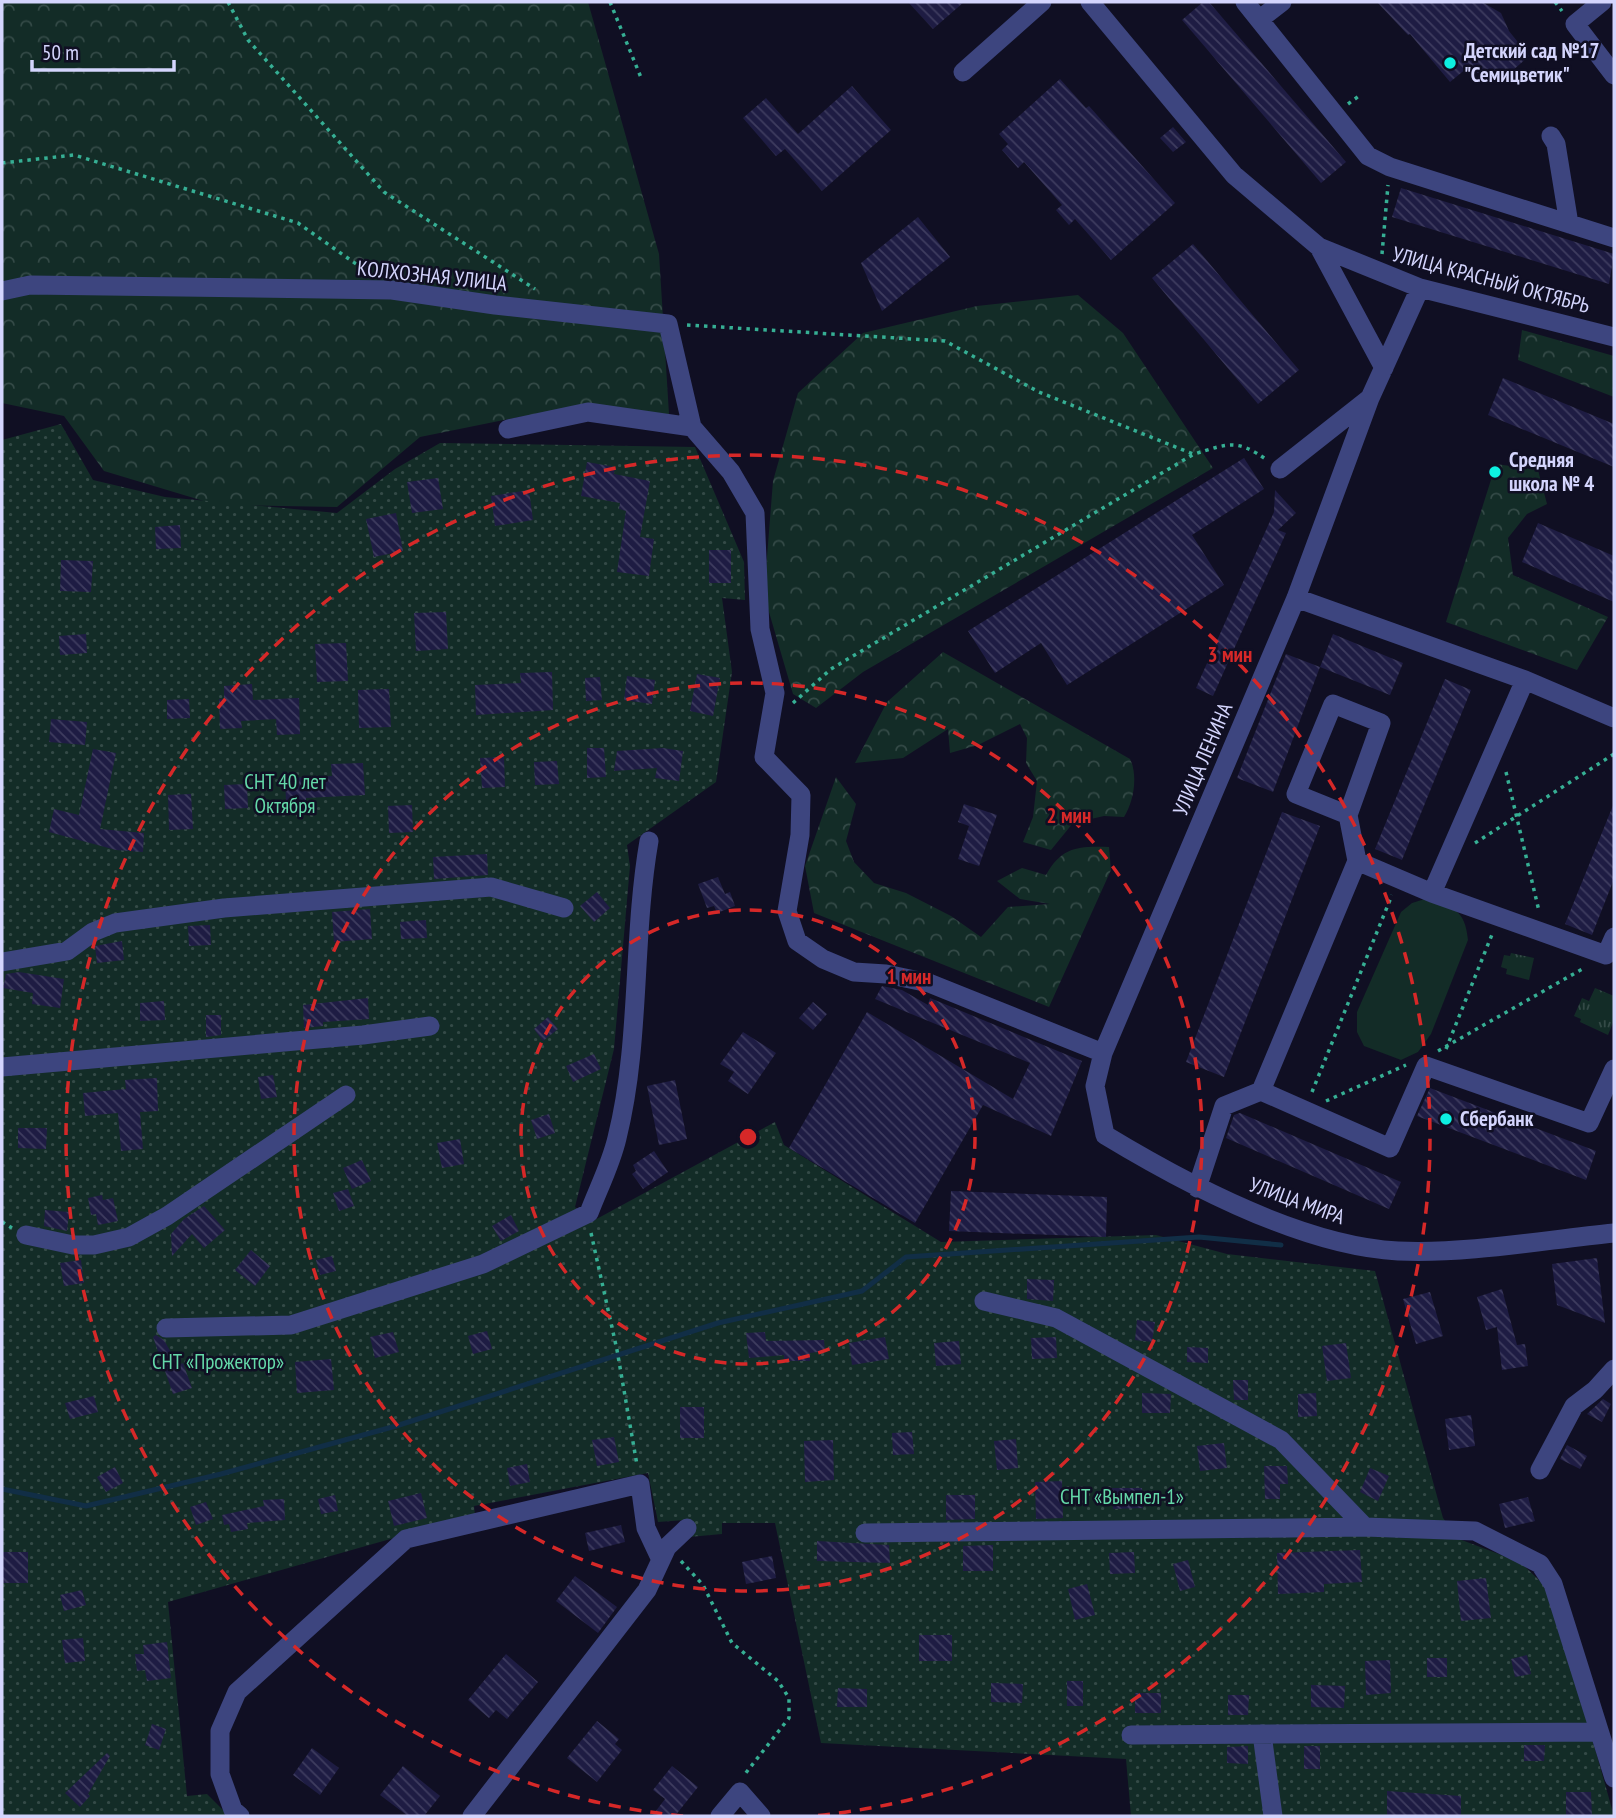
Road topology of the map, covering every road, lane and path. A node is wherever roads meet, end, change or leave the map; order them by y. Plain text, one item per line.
1 (228, 2) edge
2 (610, 2) edge
3 (1042, 2) edge
4 (1090, 2) edge
5 (1245, 2) edge
6 (1282, 2) edge
7 (1602, 2) edge
8 (1261, 19) junction
9 (963, 72) dead end
10 (1614, 75) edge
11 (642, 80) dead end
12 (1551, 136) dead end
13 (2, 163) edge
14 (1390, 167) junction
15 (1569, 224) junction
16 (1614, 238) edge
17 (1319, 247) junction
18 (1380, 274) junction
19 (1420, 288) junction
20 (392, 290) junction
21 (2, 291) edge
22 (539, 292) dead end
23 (668, 324) junction
24 (1614, 337) edge
25 (1384, 368) junction
26 (1370, 398) junction
27 (692, 427) junction
28 (508, 429) dead end
29 (1194, 454) junction
30 (1280, 469) joint
31 (1296, 598) junction
32 (1525, 680) junction
33 (786, 708) dead end
34 (1614, 718) edge
35 (1498, 743) junction
36 (1614, 754) edge
37 (1348, 815) junction
38 (1517, 816) junction
39 (649, 841) dead end
40 (1357, 861) junction
41 (1446, 861) junction
42 (1398, 879) junction
43 (1432, 894) junction
44 (564, 908) dead end
45 (1499, 917) junction
46 (1544, 933) junction
47 (1612, 950) edge
48 (2, 962) edge
49 (430, 1026) dead end
50 (1446, 1048) junction
51 (1103, 1053) junction
52 (1436, 1062) junction
53 (1409, 1064) dead end
54 (2, 1067) edge
55 (1614, 1069) edge
56 (1261, 1091) junction
57 (346, 1095) dead end
58 (1305, 1110) junction
59 (1197, 1188) junction
60 (589, 1213) junction
61 (1614, 1233) edge
62 (26, 1235) dead end
63 (984, 1301) dead end
64 (166, 1328) dead end
65 (1614, 1369) edge
66 (1540, 1469) dead end
67 (640, 1484) junction
68 (1365, 1527) junction
69 (687, 1528) dead end
70 (865, 1533) dead end
71 (664, 1553) junction
72 (1598, 1732) junction
73 (1262, 1734) junction
74 (1131, 1735) dead end
75 (1614, 1778) edge
76 (740, 1792) junction
77 (240, 1816) edge
78 (472, 1816) edge
79 (720, 1816) edge
80 (761, 1816) edge
81 (1273, 1816) edge

1 - 22 path
2 - 11 path
3 - 9 street
4 - 17 street, УЛИЦА КРАСНЫЙ ОКТЯБРЬ
5 - 8 street
6 - 8 street
7 - 10 street
8 - 14 street
12 - 15 street
13 - 20 path
14 - 15 street
14 - 18 path
15 - 16 street
17 - 18 street, УЛИЦА КРАСНЫЙ ОКТЯБРЬ
17 - 25 street
18 - 19 street, УЛИЦА КРАСНЫЙ ОКТЯБРЬ
19 - 24 street, УЛИЦА КРАСНЫЙ ОКТЯБРЬ
19 - 25 street, УЛИЦА ЛЕНИНА
20 - 21 street, КОЛХОЗНАЯ УЛИЦА
20 - 23 street, КОЛХОЗНАЯ УЛИЦА
23 - 27 street
23 - 29 path
25 - 26 street, УЛИЦА ЛЕНИНА
26 - 30 street
26 - 31 street, УЛИЦА ЛЕНИНА
27 - 28 street
27 - 51 street
29 - 30 path
29 - 33 path
31 - 32 street
31 - 51 street, УЛИЦА ЛЕНИНА
32 - 34 street
32 - 35 street
35 - 38 path
35 - 41 street
36 - 38 path
37 - 37 street
37 - 40 street
38 - 41 path
38 - 46 path
39 - 60 street
40 - 42 street
40 - 56 street
41 - 43 street
42 - 43 street
42 - 58 path
43 - 45 street
44 - 48 street
45 - 46 street
45 - 50 path
46 - 47 street
47 - 50 path
49 - 54 street
50 - 52 path
50 - 52 path
51 - 59 street, УЛИЦА МИРА
52 - 55 street
52 - 58 street
53 - 58 path
56 - 58 street
56 - 59 street
57 - 62 street
59 - 61 street, УЛИЦА МИРА
60 - 64 street
60 - 67 path
63 - 68 street
65 - 66 street
67 - 71 street
67 - 77 street
68 - 70 street
68 - 72 street
69 - 71 street
71 - 76 path
71 - 78 street
72 - 73 street
72 - 75 street
73 - 74 street
73 - 81 street
76 - 79 street
76 - 80 street

